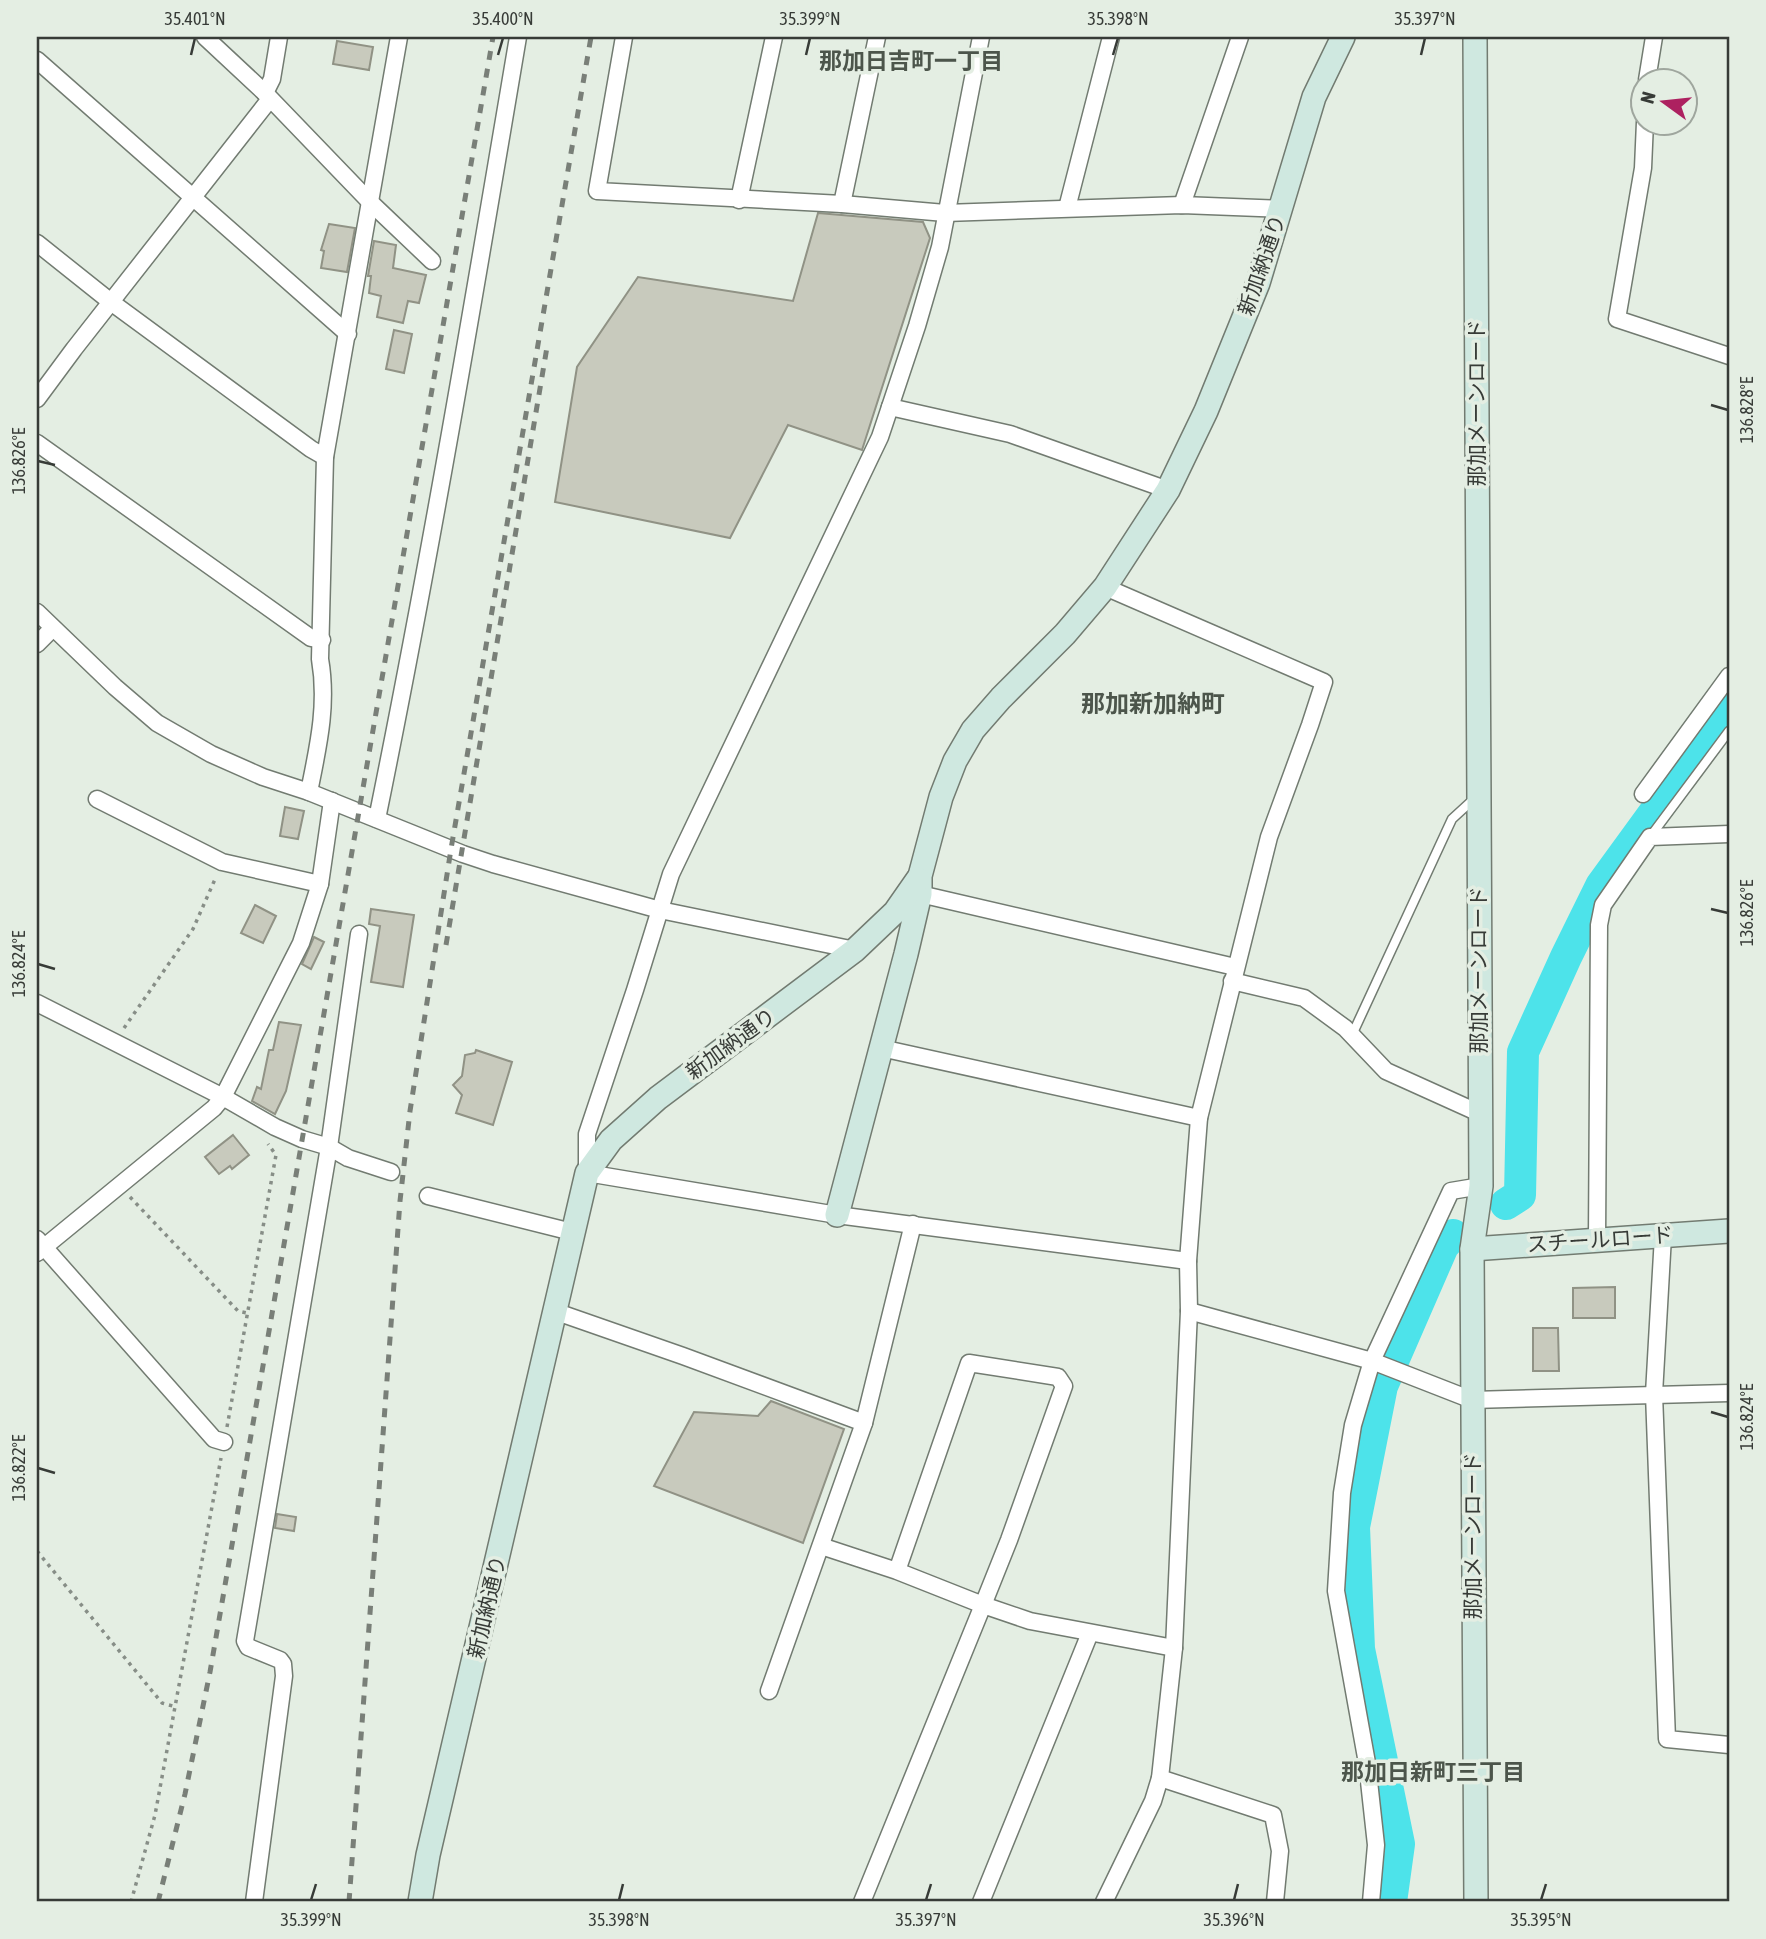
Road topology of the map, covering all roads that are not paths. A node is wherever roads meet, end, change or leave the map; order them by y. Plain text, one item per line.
1 (205, 37) edge
2 (279, 37) edge
3 (399, 37) edge
4 (518, 37) edge
5 (624, 37) edge
6 (774, 37) edge
7 (877, 37) edge
8 (981, 37) edge
9 (1111, 37) edge
10 (1240, 37) edge
11 (1343, 37) edge
12 (1475, 37) edge
13 (1654, 37) edge
14 (37, 60) edge
15 (1649, 66) edge
16 (268, 96) junction
17 (1644, 136) edge
18 (192, 197) junction
19 (739, 200) junction
20 (370, 202) junction
21 (842, 204) junction
22 (1182, 205) junction
23 (1067, 208) junction
24 (1282, 209) junction
25 (945, 213) junction
26 (37, 243) edge
27 (432, 261) dead end
28 (111, 302) junction
29 (348, 334) junction
30 (1729, 355) edge
31 (37, 399) edge
32 (890, 407) junction
33 (37, 443) edge
34 (325, 457) junction
35 (1168, 490) junction
36 (1105, 587) junction
37 (37, 612) edge
38 (53, 628) junction
39 (322, 640) junction
40 (37, 644) edge
41 (1729, 676) edge
42 (1729, 731) edge
43 (309, 792) junction
44 (1643, 794) dead end
45 (1478, 795) junction
46 (97, 799) dead end
47 (332, 801) junction
48 (377, 819) junction
49 (1729, 834) edge
50 (1650, 837) junction
51 (320, 884) junction
52 (920, 885) junction
53 (660, 910) junction
54 (359, 934) dead end
55 (855, 950) junction
56 (1233, 974) junction
57 (37, 1003) edge
58 (1352, 1035) junction
59 (881, 1048) junction
60 (223, 1097) junction
61 (1479, 1113) junction
62 (1199, 1118) junction
63 (329, 1147) junction
64 (391, 1172) dead end
65 (587, 1173) junction
66 (1481, 1186) junction
67 (428, 1196) dead end
68 (837, 1214) junction
69 (913, 1224) junction
70 (1729, 1231) edge
71 (572, 1232) junction
72 (1663, 1236) junction
73 (1597, 1239) junction
74 (39, 1247) edge
75 (1472, 1249) junction
76 (1188, 1261) junction
77 (554, 1311) junction
78 (1189, 1311) junction
79 (1378, 1364) junction
80 (1729, 1393) edge
81 (1654, 1394) junction
82 (1472, 1400) junction
83 (864, 1423) junction
84 (224, 1442) road end
85 (821, 1546) junction
86 (897, 1571) junction
87 (983, 1605) junction
88 (1090, 1633) junction
89 (1174, 1648) junction
90 (769, 1690) dead end
91 (1729, 1745) edge
92 (1160, 1778) junction
93 (254, 1902) edge
94 (420, 1902) edge
95 (862, 1902) edge
96 (981, 1902) edge
97 (1104, 1902) edge
98 (1275, 1902) edge
99 (1371, 1902) edge
100 (1476, 1902) edge

1 - 16 street
2 - 16 street
3 - 20 street
4 - 48 street
5 - 19 street
6 - 19 street
7 - 21 street
8 - 25 street
9 - 23 street
10 - 22 street
11 - 24 street, 新加納通り
12 - 45 street, 那加メーンロード
13 - 15 street
14 - 18 street
16 - 18 street
16 - 20 street
17 - 30 street
18 - 28 street
18 - 29 street
19 - 21 street
20 - 27 street
20 - 29 street
21 - 25 street
22 - 23 street
22 - 24 street
23 - 25 street
24 - 35 street, 新加納通り
25 - 32 street
26 - 28 street
28 - 31 street
28 - 34 street
29 - 34 street
32 - 35 street
32 - 53 street
33 - 39 street
34 - 39 street
35 - 36 street, 新加納通り
36 - 52 street
36 - 56 street
37 - 38 street
38 - 40 street
38 - 43 street
39 - 43 street
41 - 44 street
42 - 50 lane
43 - 47 street
45 - 58 lane
45 - 61 street, 那加メーンロード
46 - 51 street
47 - 48 street
47 - 51 street
48 - 53 street
49 - 50 street
50 - 73 street
51 - 60 street
52 - 55 street, 新加納通り
52 - 56 street
52 - 59 street
53 - 55 street
53 - 65 street
54 - 63 street
55 - 65 street, 新加納通り
56 - 58 street
56 - 62 street
57 - 60 street
58 - 61 street
59 - 62 street
59 - 68 street
60 - 63 street
60 - 74 street
61 - 66 street, 那加メーンロード
62 - 76 street
63 - 64 street
63 - 93 street
65 - 68 street
65 - 71 street, 新加納通り
66 - 75 street, 那加メーンロード
66 - 79 street
67 - 71 street
68 - 69 street
69 - 76 street
69 - 83 street
70 - 72 street, スチールロード
71 - 77 street, 新加納通り
72 - 73 street, スチールロード
72 - 81 street
73 - 75 street, スチールロード
74 - 84 street
75 - 82 street, 那加メーンロード
76 - 78 street
77 - 83 street
77 - 94 street, 新加納通り
78 - 79 street
78 - 89 street
79 - 82 street
79 - 99 street
80 - 81 street
81 - 82 street
81 - 91 street
82 - 100 street, 那加メーンロード
83 - 85 street
85 - 86 street
85 - 90 street
86 - 87 street
86 - 87 street
87 - 88 street
87 - 95 street
88 - 89 street
88 - 96 street
89 - 92 street
92 - 97 street
92 - 98 street

